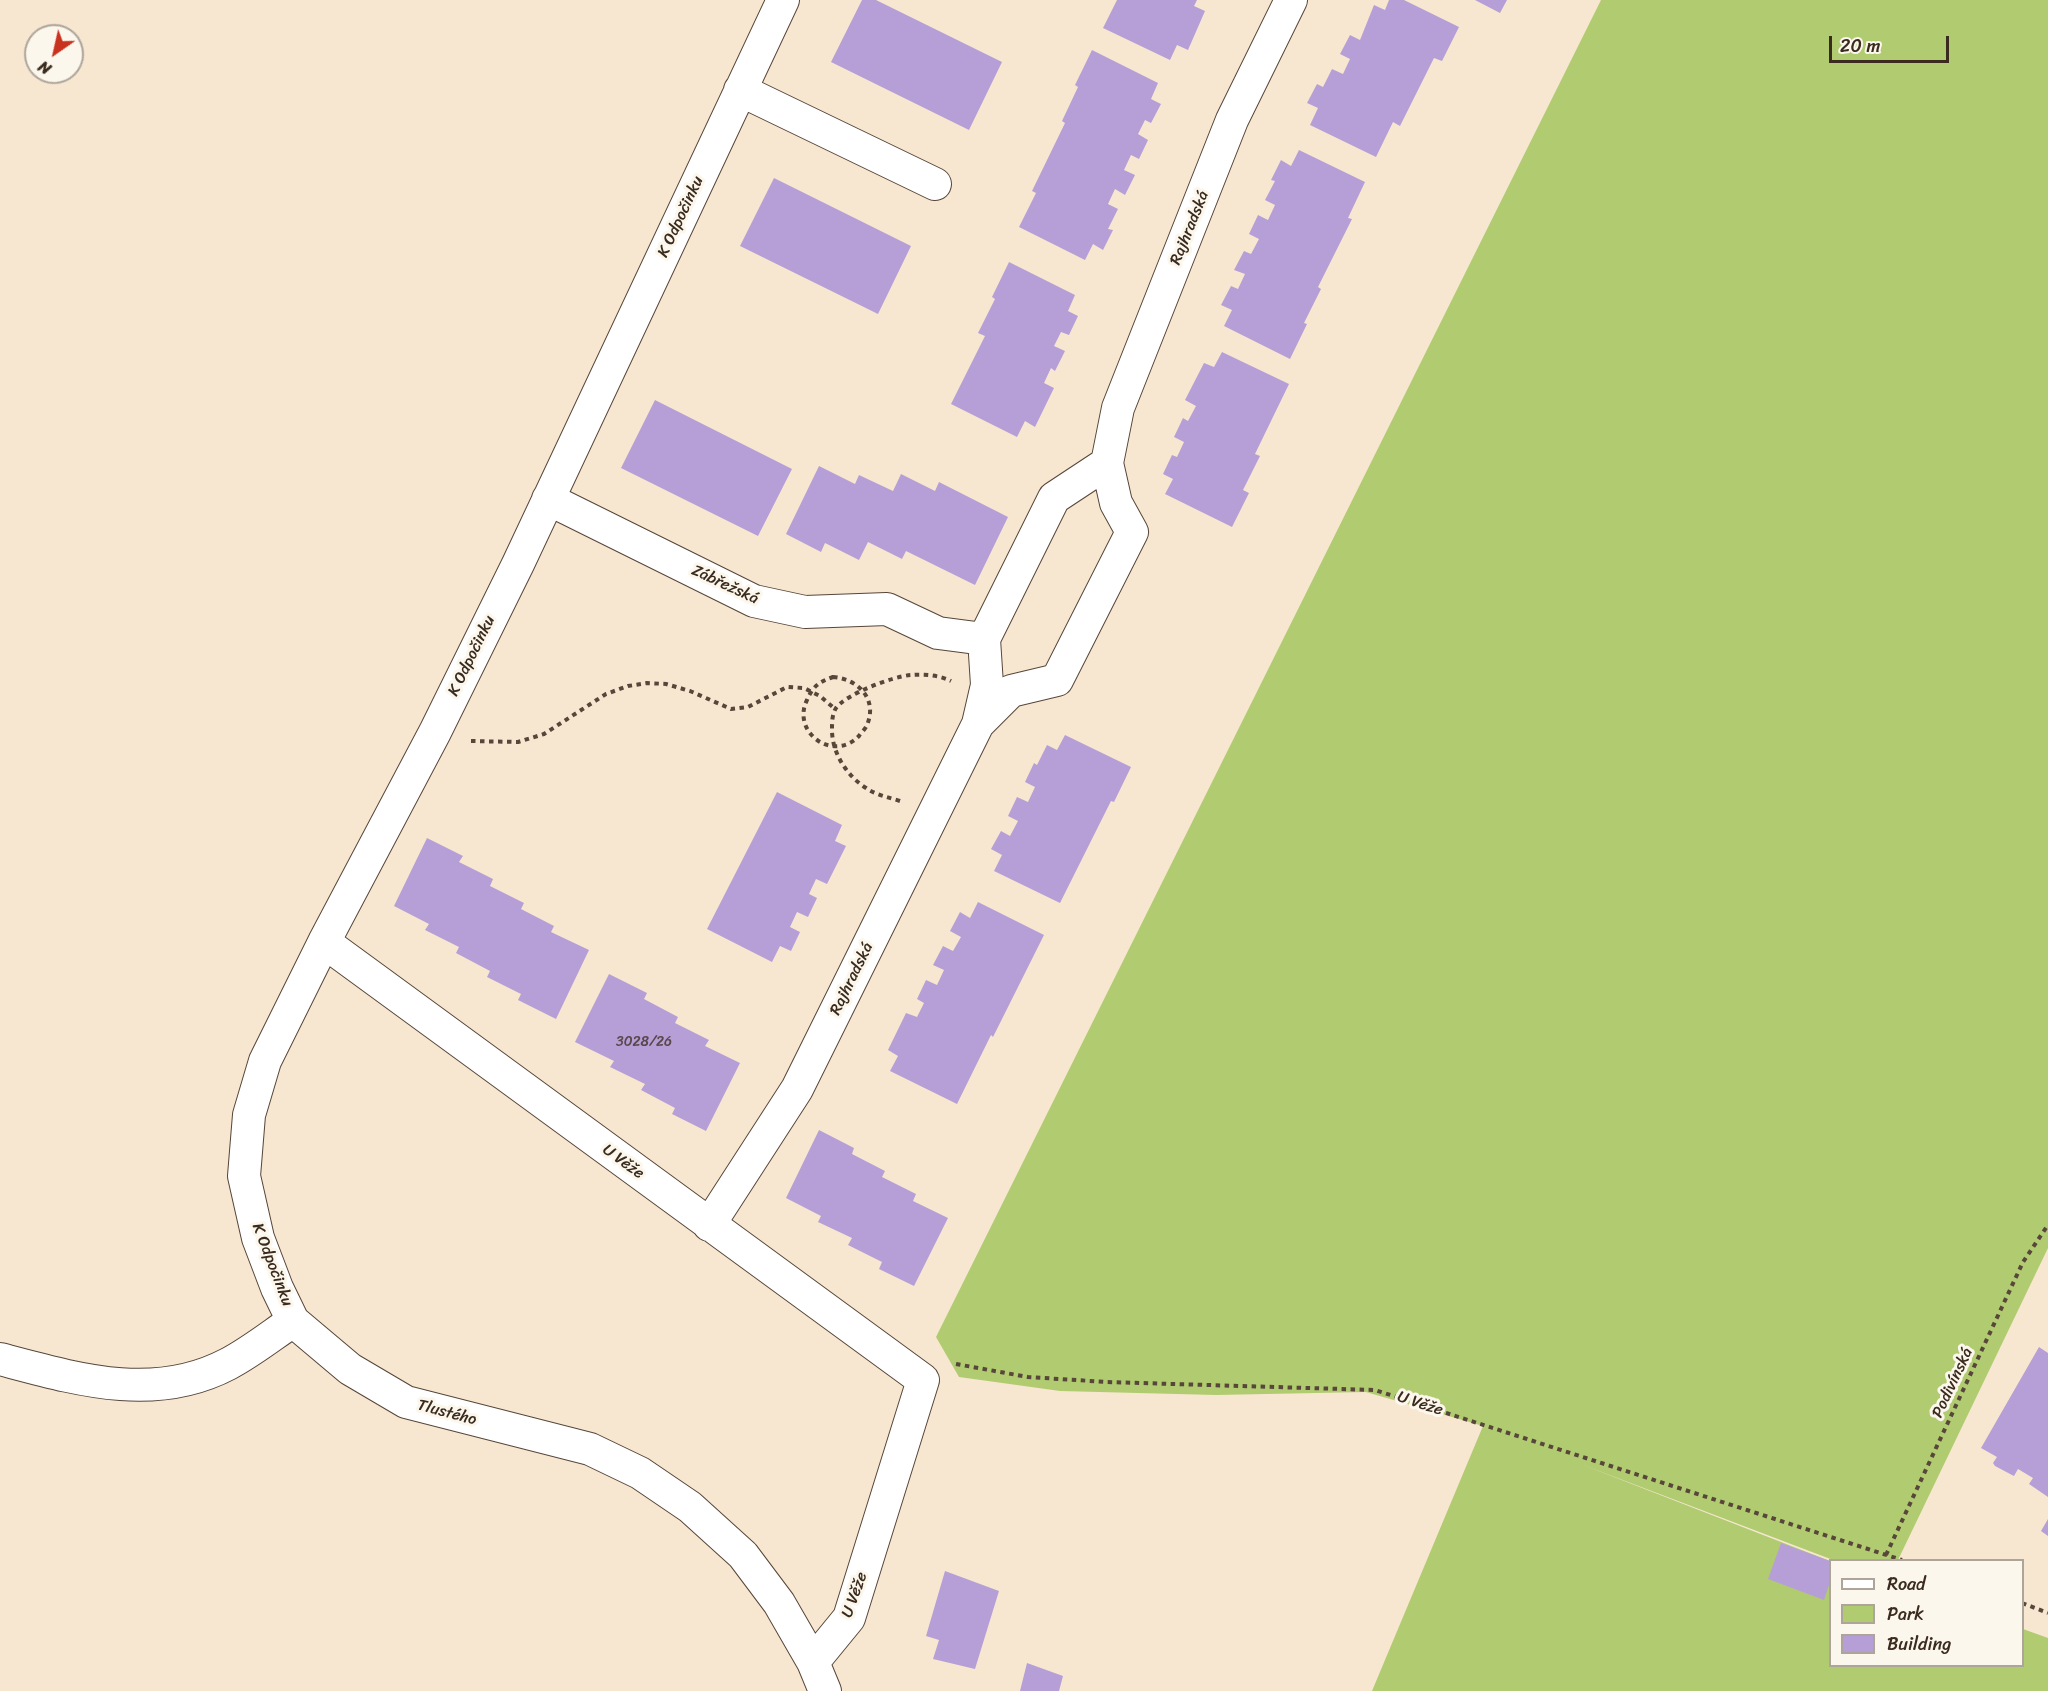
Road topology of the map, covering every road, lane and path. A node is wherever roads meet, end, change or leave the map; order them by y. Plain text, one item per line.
1 (783, 0) edge
2 (1291, 0) edge
3 (740, 90) junction
4 (935, 184) dead end
5 (1107, 463) junction
6 (549, 499) junction
7 (984, 639) junction
8 (864, 690) junction
9 (811, 691) junction
10 (835, 709) junction
11 (982, 710) junction
12 (435, 732) junction
13 (836, 747) junction
14 (931, 820) junction
15 (324, 942) junction
16 (709, 1225) junction
17 (2048, 1225) edge
18 (293, 1321) junction
19 (0, 1359) edge
20 (923, 1380) junction
21 (1886, 1555) junction
22 (1899, 1559) edge
23 (2024, 1605) edge
24 (2048, 1612) edge
25 (813, 1662) junction
26 (825, 1691) edge

1 - 3 street, K Odpočinku
2 - 5 street, Rajhradská
3 - 4 street
3 - 6 street, K Odpočinku
5 - 7 street
5 - 11 street, Rajhradská
6 - 7 street, Zábřežská
6 - 12 street, K Odpočinku
7 - 11 street, Rajhradská
8 - 9 path
8 - 10 path
8 - 11 path
8 - 13 path
9 - 10 path
9 - 12 path
9 - 13 path
10 - 13 path
11 - 14 street, Rajhradská
12 - 15 street, K Odpočinku
13 - 14 path
14 - 16 street, Rajhradská
15 - 16 street, U Věže
15 - 18 street, K Odpočinku
16 - 20 street, U Věže
17 - 21 path, Podivínská
18 - 19 street
18 - 25 street, Tlustého
20 - 21 path, U Věže
20 - 25 street, U Věže
21 - 22 path, U Věže
23 - 24 path
25 - 26 street, Tlustého

